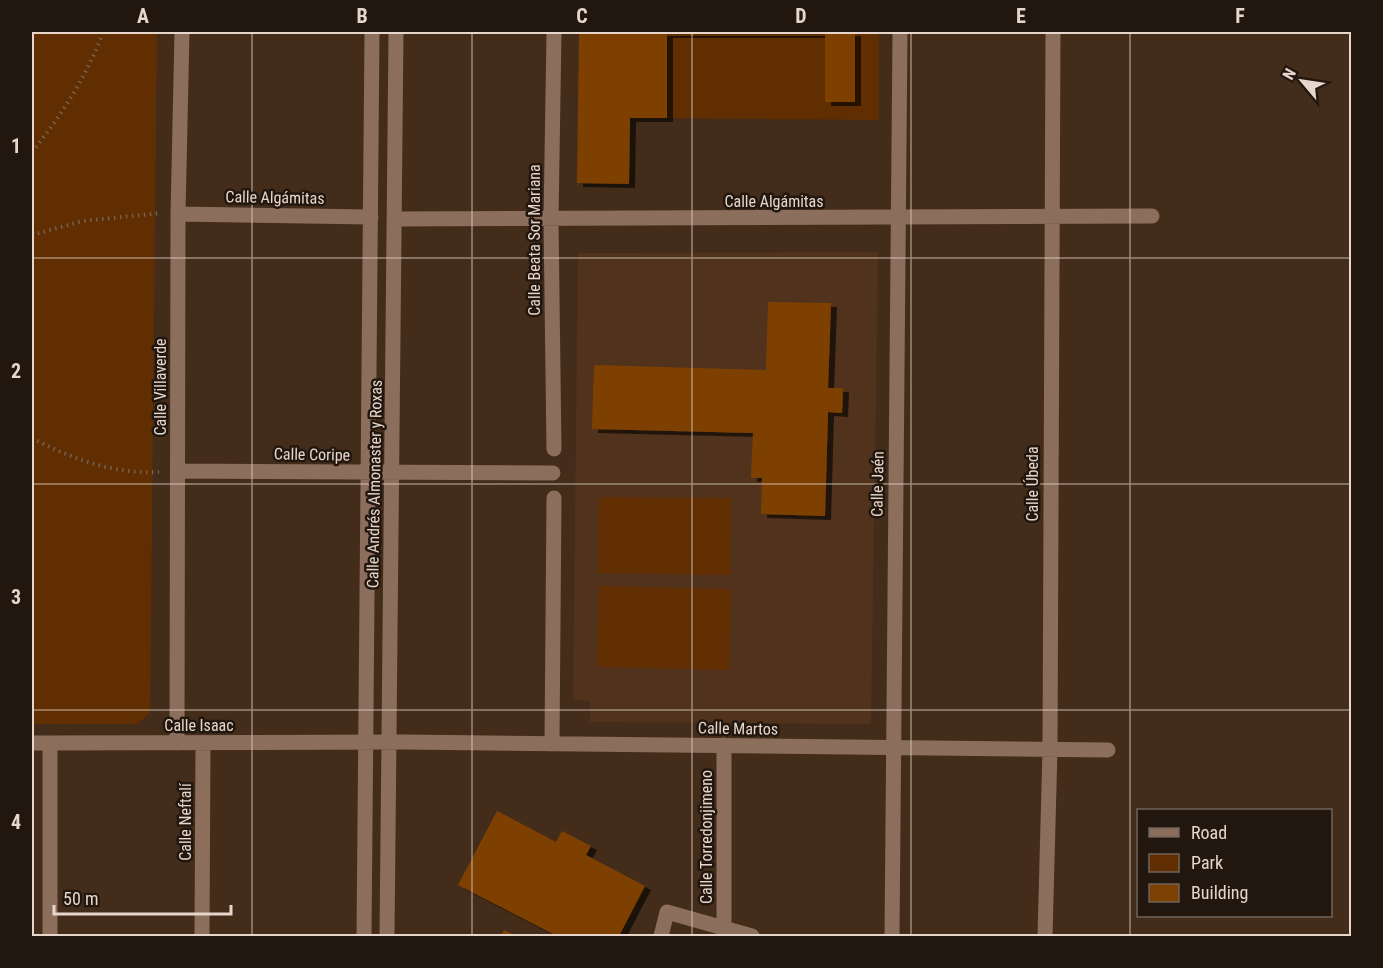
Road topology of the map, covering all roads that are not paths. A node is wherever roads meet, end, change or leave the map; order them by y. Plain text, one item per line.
1 (182, 32) edge
2 (372, 32) edge
3 (396, 32) edge
4 (554, 32) edge
5 (900, 32) edge
6 (1053, 32) edge
7 (178, 214) junction
8 (1152, 216) dead end
9 (371, 217) junction
10 (1051, 218) junction
11 (395, 219) junction
12 (898, 219) junction
13 (551, 220) junction
14 (554, 448) dead end
15 (178, 471) junction
16 (370, 473) junction
17 (392, 473) junction
18 (554, 473) dead end
19 (554, 498) dead end
20 (32, 742) edge
21 (50, 742) junction
22 (367, 742) junction
23 (389, 742) junction
24 (177, 743) junction
25 (203, 743) junction
26 (552, 744) junction
27 (724, 746) junction
28 (892, 748) junction
29 (1050, 749) junction
30 (1108, 750) dead end
31 (724, 928) junction
32 (50, 936) edge
33 (202, 936) edge
34 (364, 936) edge
35 (387, 936) edge
36 (661, 936) edge
37 (752, 936) edge
38 (892, 936) edge
39 (1045, 936) edge

1 - 7 street, Calle Villaverde
2 - 9 street, Calle Andrés Almonaster y Roxas
3 - 11 street, Calle Andrés Almonaster y Roxas
4 - 13 street, Calle Beata Sor Mariana
5 - 12 street, Calle Jaén
6 - 10 street, Calle Úbeda
7 - 9 street, Calle Algámitas
7 - 15 street, Calle Villaverde
8 - 10 street, Calle Algámitas
9 - 16 street, Calle Andrés Almonaster y Roxas
10 - 12 street, Calle Algámitas
10 - 29 street, Calle Úbeda
11 - 13 street, Calle Algámitas
11 - 17 street, Calle Andrés Almonaster y Roxas
12 - 13 street, Calle Algámitas
12 - 28 street, Calle Jaén
13 - 14 street, Calle Beata Sor Mariana
15 - 16 street, Calle Coripe
15 - 24 street, Calle Villaverde
16 - 17 street, Calle Coripe
16 - 22 street, Calle Andrés Almonaster y Roxas
17 - 18 street, Calle Coripe
17 - 23 street, Calle Andrés Almonaster y Roxas
19 - 26 street
20 - 21 street, Calle Isaac
21 - 24 street, Calle Isaac
21 - 32 street
22 - 23 street, Calle Martos
22 - 25 street, Calle Isaac
22 - 34 street, Calle Andrés Almonaster y Roxas
23 - 26 street, Calle Martos
23 - 35 street, Calle Andrés Almonaster y Roxas
24 - 25 street, Calle Isaac
25 - 33 street, Calle Neftalí
26 - 27 street, Calle Martos
27 - 28 street, Calle Martos
27 - 31 street, Calle Torredonjimeno
28 - 29 street, Calle Martos
28 - 38 street, Calle Jaén
29 - 30 street, Calle Martos
29 - 39 street, Calle Úbeda
31 - 36 street
31 - 37 street

